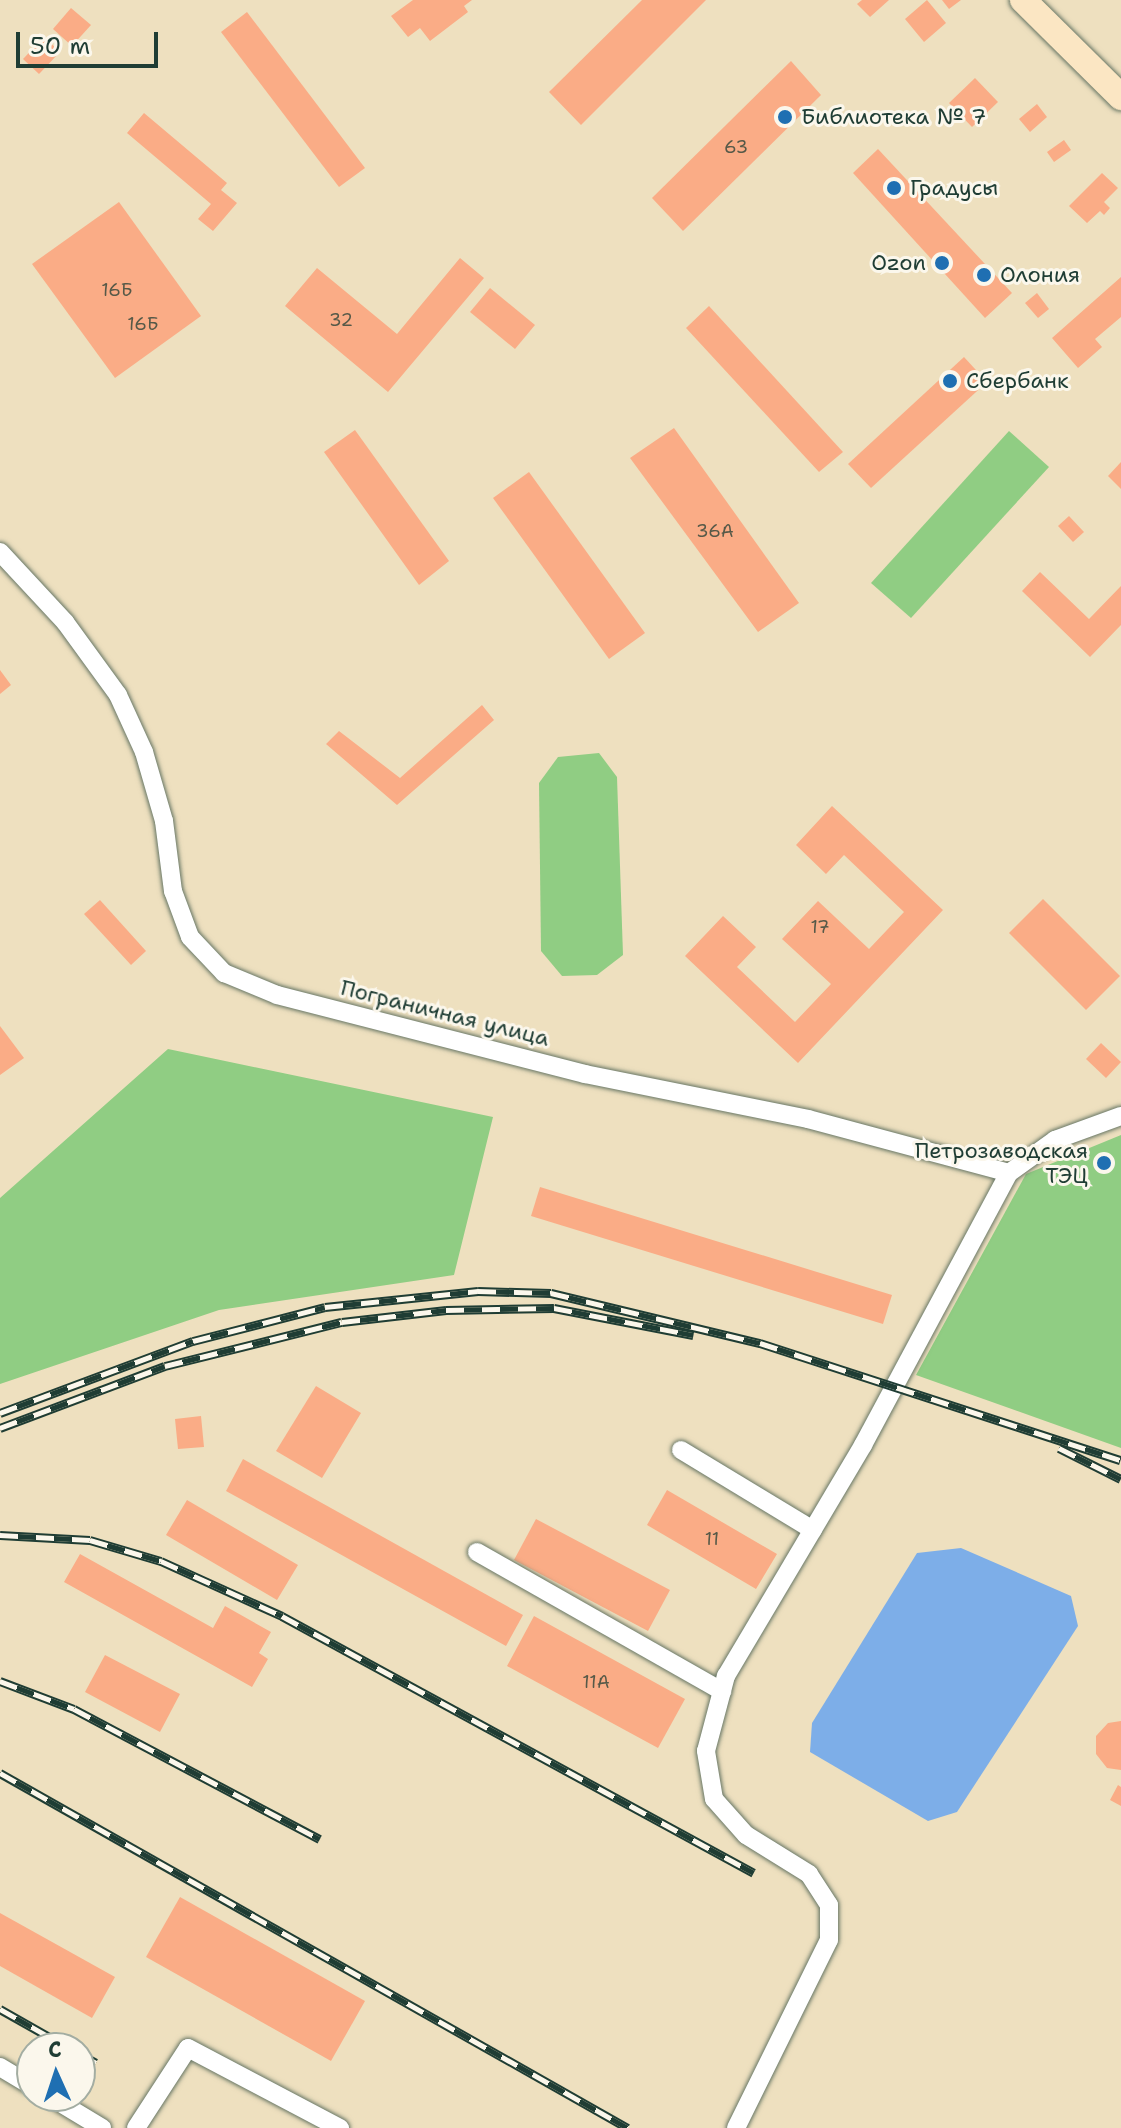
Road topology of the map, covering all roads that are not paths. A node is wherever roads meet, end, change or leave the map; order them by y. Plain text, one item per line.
1 (1023, 0) edge
2 (1121, 97) edge
3 (0, 552) edge
4 (1121, 1116) edge
5 (1009, 1173) junction
6 (681, 1450) dead end
7 (813, 1530) junction
8 (477, 1552) dead end
9 (722, 1691) junction
10 (76, 2112) edge
11 (102, 2128) edge
12 (136, 2128) edge
13 (340, 2128) edge
14 (736, 2128) edge

1 - 2 main road
3 - 5 street, Пограничная улица
4 - 5 street
5 - 7 street
6 - 7 street
7 - 9 street
8 - 9 street
9 - 14 street
10 - 11 street
12 - 13 street

